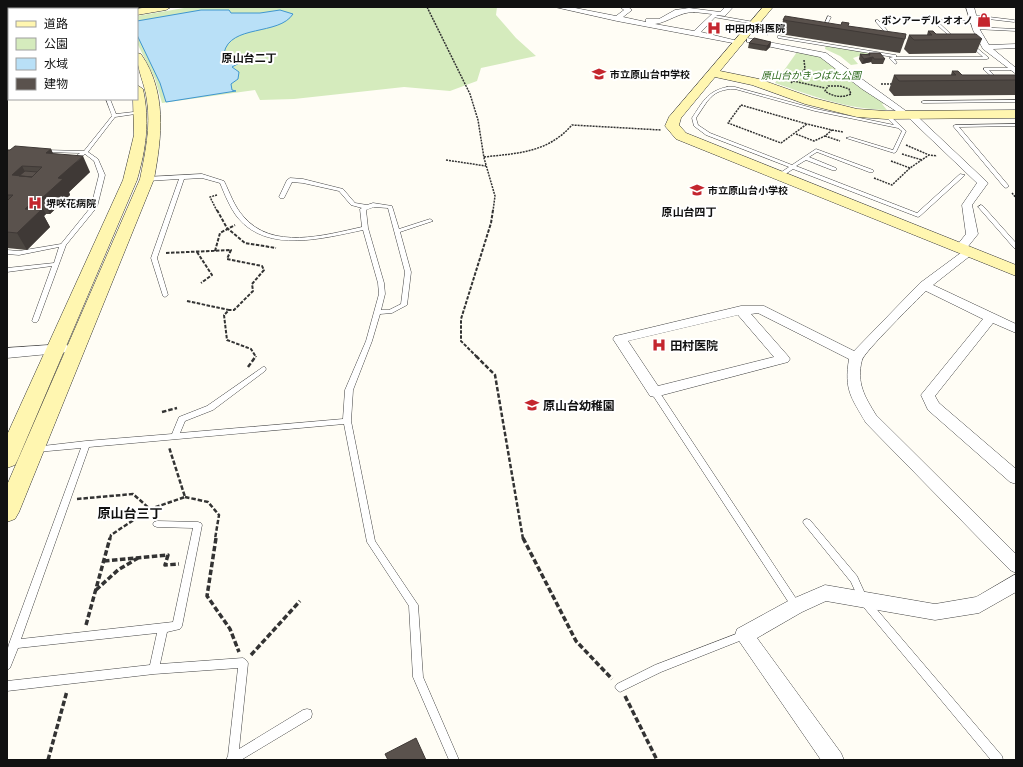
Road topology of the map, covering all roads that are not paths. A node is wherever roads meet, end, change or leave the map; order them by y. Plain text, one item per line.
1 (166, 7) edge
2 (559, 7) edge
3 (576, 7) edge
4 (624, 7) edge
5 (730, 7) edge
6 (766, 7) edge
7 (970, 7) edge
8 (703, 9) edge
9 (138, 12) edge
10 (714, 16) joint
11 (619, 17) junction
12 (829, 18) dead end
13 (877, 21) dead end
14 (1014, 21) dead end
15 (973, 22) junction
16 (761, 23) junction
17 (815, 30) edge
18 (1016, 30) edge
19 (822, 31) junction
20 (829, 32) edge
21 (695, 34) junction
22 (779, 37) dead end
23 (744, 41) junction
24 (885, 41) edge
25 (951, 43) edge
26 (964, 43) edge
27 (1016, 46) edge
28 (986, 47) junction
29 (138, 58) edge
30 (907, 58) junction
31 (895, 63) dead end
32 (1015, 70) edge
33 (712, 73) junction
34 (993, 83) edge
35 (138, 94) edge
36 (108, 100) edge
37 (1016, 101) edge
38 (923, 102) edge
39 (902, 111) dead end
40 (142, 112) junction
41 (886, 115) junction
42 (114, 116) junction
43 (914, 118) dead end
44 (1013, 121) edge
45 (899, 127) junction
46 (848, 138) dead end
47 (40, 151) edge
48 (85, 152) junction
49 (806, 158) junction
50 (69, 163) edge
51 (792, 166) junction
52 (834, 169) dead end
53 (871, 171) dead end
54 (962, 175) dead end
55 (779, 176) junction
56 (182, 177) junction
57 (147, 179) junction
58 (1006, 186) dead end
59 (282, 197) dead end
60 (367, 207) junction
61 (981, 207) dead end
62 (430, 221) dead end
63 (365, 228) junction
64 (396, 231) junction
65 (63, 245) junction
66 (1016, 247) edge
67 (965, 251) junction
68 (7, 252) edge
69 (56, 264) junction
70 (7, 270) edge
71 (1016, 271) edge
72 (924, 286) junction
73 (165, 295) dead end
74 (741, 310) junction
75 (377, 312) junction
76 (990, 317) junction
77 (35, 321) dead end
78 (1016, 329) edge
79 (75, 348) junction
80 (54, 350) junction
81 (7, 353) edge
82 (856, 356) junction
83 (263, 369) dead end
84 (655, 392) junction
85 (347, 421) junction
86 (175, 436) junction
87 (86, 444) junction
88 (33, 450) junction
89 (7, 459) edge
90 (1016, 478) edge
91 (7, 512) edge
92 (807, 522) dead end
93 (157, 524) dead end
94 (1016, 565) edge
95 (1016, 582) edge
96 (864, 601) junction
97 (796, 606) junction
98 (163, 628) junction
99 (744, 635) junction
100 (14, 644) junction
101 (7, 665) edge
102 (154, 669) junction
103 (7, 686) edge
104 (620, 687) road end
105 (307, 714) dead end
106 (232, 759) edge
107 (454, 760) edge
108 (834, 760) edge
109 (998, 760) edge

1 - 9 street
2 - 11 street
3 - 11 street
4 - 11 street
5 - 8 street
6 - 16 street
7 - 15 street
8 - 11 street
10 - 16 lane
10 - 21 street
11 - 21 street
12 - 19 lane
13 - 24 lane
14 - 15 lane
15 - 18 lane
15 - 25 lane
15 - 28 street
16 - 23 street
17 - 19 lane
19 - 20 lane
21 - 23 street
22 - 30 lane
23 - 33 street
23 - 39 street
26 - 30 lane
27 - 28 street
28 - 32 street
29 - 57 street
30 - 31 lane
32 - 34 lane
33 - 41 street
33 - 55 street
35 - 40 street
36 - 42 lane
37 - 38 lane
40 - 42 lane
40 - 80 street
41 - 44 street
41 - 45 lane
42 - 48 lane
43 - 67 street
44 - 58 lane
45 - 46 lane
45 - 51 lane
47 - 48 lane
48 - 50 lane
48 - 65 lane
49 - 51 lane
49 - 52 lane
49 - 53 lane
51 - 54 lane
51 - 55 lane
55 - 67 street
56 - 57 lane
56 - 63 lane
56 - 73 lane
57 - 79 street
59 - 60 lane
60 - 63 lane
60 - 64 lane
61 - 66 lane
62 - 64 lane
63 - 75 lane
64 - 75 lane
65 - 68 lane
65 - 69 lane
67 - 71 street
67 - 72 street
69 - 70 lane
69 - 77 lane
72 - 76 street
72 - 82 street
74 - 82 street
74 - 84 street
74 - 84 street
75 - 85 lane
76 - 78 street
76 - 90 street
79 - 80 street
79 - 88 street
80 - 81 street
80 - 89 street
82 - 94 street
83 - 86 lane
84 - 97 lane
85 - 86 lane
85 - 107 lane
86 - 87 lane
87 - 88 lane
87 - 100 lane
88 - 91 street
92 - 96 lane
93 - 98 lane
95 - 96 street
96 - 97 street
96 - 109 lane
97 - 99 street
98 - 100 lane
98 - 102 lane
99 - 104 lane
99 - 108 street
100 - 101 lane
102 - 103 lane
102 - 106 lane
105 - 106 lane

